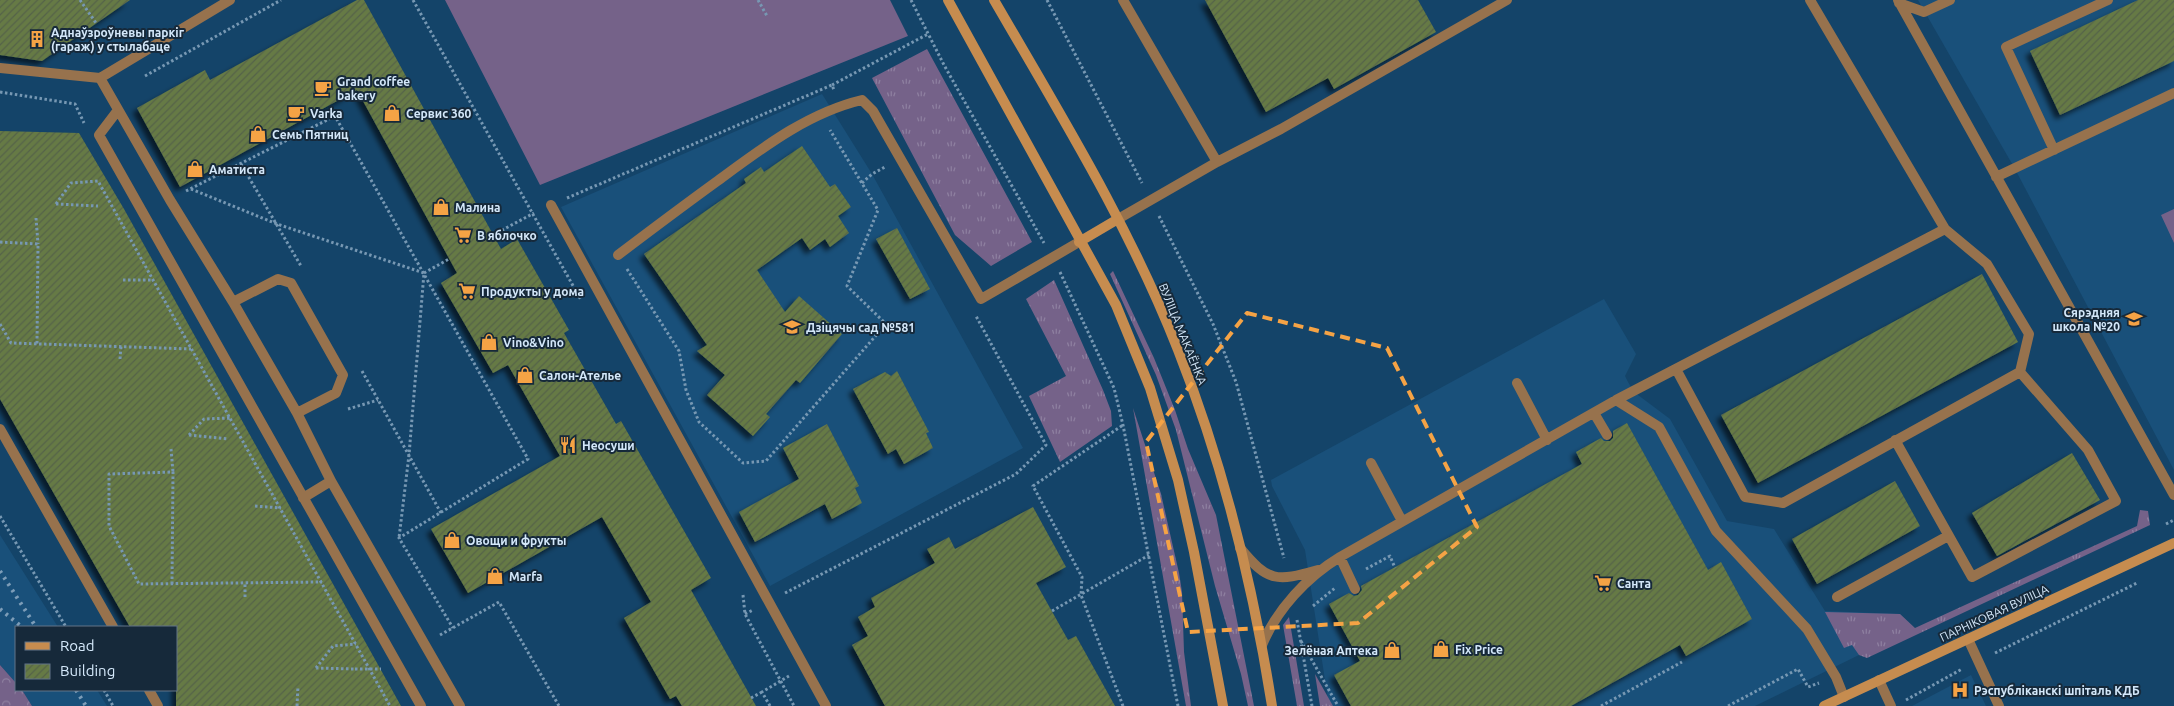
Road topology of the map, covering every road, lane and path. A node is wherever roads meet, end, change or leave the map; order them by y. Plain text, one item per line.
1 (80, 0) edge
2 (230, 0) edge
3 (282, 0) edge
4 (758, 0) edge
5 (911, 0) edge
6 (948, 0) edge
7 (994, 0) edge
8 (1047, 0) edge
9 (1123, 0) edge
10 (1507, 0) edge
11 (1810, 0) edge
12 (1950, 0) edge
13 (2108, 0) edge
14 (1899, 2) edge
15 (767, 16) dead end
16 (96, 23) dead end
17 (928, 34) junction
18 (0, 68) edge
19 (100, 78) junction
20 (138, 79) dead end
21 (832, 85) junction
22 (0, 92) edge
23 (2174, 93) edge
24 (75, 104) dead end
25 (841, 105) junction
26 (118, 110) junction
27 (820, 114) junction
28 (2054, 150) junction
29 (1217, 162) junction
30 (872, 174) dead end
31 (1996, 177) junction
32 (862, 182) junction
33 (191, 189) junction
34 (170, 200) junction
35 (1151, 200) junction
36 (551, 205) junction
37 (98, 206) dead end
38 (36, 218) dead end
39 (1118, 219) junction
40 (1945, 229) junction
41 (493, 235) dead end
42 (0, 242) edge
43 (1079, 242) junction
44 (38, 244) junction
45 (1044, 244) junction
46 (1037, 249) dead end
47 (618, 255) joint
48 (1052, 257) junction
49 (449, 260) dead end
50 (424, 274) junction
51 (123, 280) dead end
52 (154, 280) junction
53 (233, 302) junction
54 (0, 324) edge
55 (37, 344) junction
56 (121, 346) junction
57 (192, 349) junction
58 (120, 359) dead end
59 (1676, 369) junction
60 (2020, 372) junction
61 (1517, 383) dead end
62 (1616, 400) junction
63 (297, 413) junction
64 (1594, 413) junction
65 (231, 418) junction
66 (1123, 425) junction
67 (0, 429) edge
68 (1607, 435) dead end
69 (228, 439) dead end
70 (1547, 440) junction
71 (1895, 440) junction
72 (1046, 445) dead end
73 (170, 449) dead end
74 (1371, 463) dead end
75 (173, 472) junction
76 (331, 481) junction
77 (2174, 495) edge
78 (303, 498) junction
79 (255, 506) dead end
80 (280, 508) junction
81 (0, 516) edge
82 (2174, 520) edge
83 (1402, 521) junction
84 (2158, 529) dead end
85 (1948, 536) junction
86 (399, 538) junction
87 (2174, 543) edge
88 (1240, 548) junction
89 (1149, 555) junction
90 (1340, 557) junction
91 (1318, 570) junction
92 (1289, 578) junction
93 (2142, 581) dead end
94 (322, 582) junction
95 (245, 583) junction
96 (172, 584) junction
97 (1355, 589) dead end
98 (1081, 595) junction
99 (245, 597) dead end
100 (1837, 597) dead end
101 (1292, 599) junction
102 (769, 601) junction
103 (1052, 611) dead end
104 (65, 626) edge
105 (112, 626) edge
106 (453, 628) junction
107 (1300, 639) junction
108 (1968, 639) junction
109 (356, 644) junction
110 (424, 644) junction
111 (1262, 645) junction
112 (1978, 661) junction
113 (1682, 662) dead end
114 (805, 667) junction
115 (370, 669) junction
116 (381, 669) dead end
117 (1836, 677) junction
118 (1879, 680) junction
119 (780, 682) junction
120 (298, 686) dead end
121 (105, 691) edge
122 (150, 691) edge
123 (762, 692) junction
124 (1844, 697) junction
125 (751, 698) dead end
126 (1903, 702) dead end
127 (113, 706) edge
128 (158, 706) edge
129 (298, 706) edge
130 (390, 706) edge
131 (421, 706) edge
132 (460, 706) edge
133 (559, 706) edge
134 (770, 706) edge
135 (794, 706) edge
136 (826, 706) edge
137 (1123, 706) edge
138 (1178, 706) edge
139 (1223, 706) edge
140 (1272, 706) edge
141 (1312, 706) edge
142 (1338, 706) edge
143 (1601, 706) edge
144 (1728, 706) edge
145 (1824, 706) edge
146 (1891, 706) edge
147 (1999, 706) edge

1 - 16 path
2 - 19 lane
3 - 20 path
4 - 15 path
5 - 17 path
6 - 43 street
7 - 39 street, ВУЛІЦА МАКАЁНКА
8 - 35 path
9 - 29 lane
10 - 29 lane
11 - 40 lane
12 - 14 lane
13 - 28 lane
14 - 31 lane
17 - 21 path
17 - 45 path
18 - 19 lane
19 - 26 lane
21 - 25 path
21 - 36 path
22 - 24 path
23 - 28 lane
25 - 27 lane
25 - 48 lane
26 - 34 lane
26 - 78 lane
27 - 32 path
27 - 47 lane
28 - 31 lane
29 - 35 lane
30 - 32 path
31 - 77 lane
32 - 47 path
33 - 34 path
33 - 50 path
33 - 50 path
34 - 53 lane
35 - 39 lane
35 - 92 path
36 - 41 path
36 - 102 lane
37 - 52 path
38 - 44 path
39 - 43 street
39 - 88 street, ВУЛІЦА МАКАЁНКА
40 - 59 lane
40 - 60 lane
42 - 44 path
43 - 48 lane
43 - 139 street
44 - 55 path
45 - 46 path
45 - 48 path
48 - 66 path
49 - 50 path
50 - 86 path
50 - 86 path
51 - 52 path
52 - 57 path
53 - 63 lane
53 - 63 lane
54 - 55 path
55 - 56 path
56 - 57 path
56 - 58 path
57 - 65 path
59 - 62 lane
59 - 71 lane
60 - 71 lane
60 - 85 lane
61 - 70 lane
62 - 64 lane
62 - 117 lane
63 - 76 lane
64 - 68 lane
64 - 70 lane
65 - 69 path
65 - 80 path
66 - 89 path
66 - 98 path
67 - 105 lane
70 - 83 lane
71 - 85 lane
72 - 102 path
73 - 75 path
74 - 83 lane
75 - 96 path
75 - 96 path
76 - 78 lane
76 - 110 lane
78 - 131 lane
79 - 80 path
80 - 94 path
81 - 104 path
82 - 84 path
83 - 90 lane
85 - 100 lane
86 - 106 path
87 - 108 street, ПАРНІКОВАЯ ВУЛІЦА
88 - 92 lane
88 - 111 street, ВУЛІЦА МАКАЁНКА
89 - 98 path
89 - 138 path
90 - 91 lane
90 - 97 lane
91 - 92 lane
91 - 101 lane
93 - 112 path
94 - 95 path
94 - 109 path
95 - 96 path
95 - 99 path
98 - 103 path
98 - 137 path
101 - 107 path
101 - 111 lane
102 - 114 lane
102 - 119 path
106 - 110 path
106 - 133 path
107 - 141 path
107 - 142 path
108 - 112 lane
108 - 118 street, ПАРНІКОВАЯ ВУЛІЦА
109 - 115 path
109 - 115 path, bridge
110 - 132 lane
111 - 140 street, ВУЛІЦА МАКАЁНКА
112 - 126 path
112 - 147 lane
113 - 143 path
114 - 119 path
114 - 136 lane
115 - 116 path, bridge
115 - 130 path
117 - 124 lane
117 - 144 path
118 - 124 street, ПАРНІКОВАЯ ВУЛІЦА
118 - 146 lane
119 - 123 path
119 - 135 path
120 - 129 path
121 - 127 path
122 - 128 lane
123 - 125 path
123 - 134 path
124 - 145 street, ПАРНІКОВАЯ ВУЛІЦА

